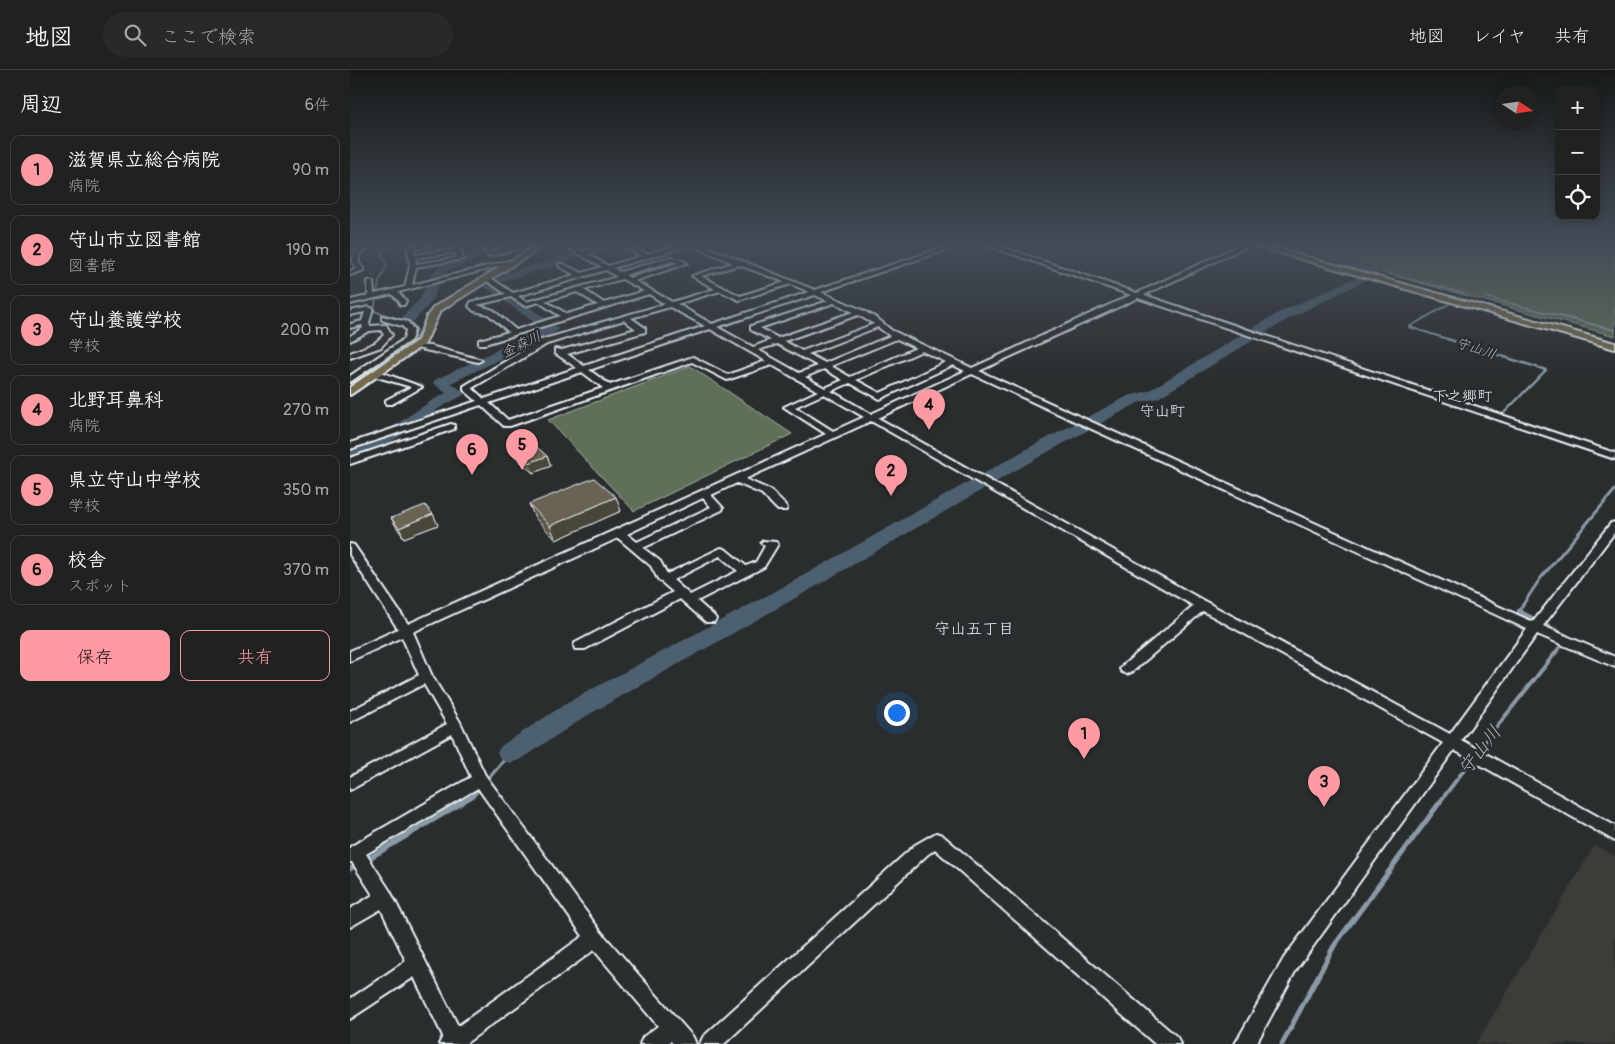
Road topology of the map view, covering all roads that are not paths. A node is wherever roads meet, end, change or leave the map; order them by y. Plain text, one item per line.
1 (371, 289) edge
2 (399, 289) edge
3 (470, 289) edge
4 (505, 289) edge
5 (533, 289) edge
6 (644, 289) edge
7 (720, 289) edge
8 (721, 289) edge
9 (767, 289) edge
10 (808, 289) edge
11 (827, 289) edge
12 (1122, 289) edge
13 (1151, 289) edge
14 (1413, 289) edge
15 (1433, 289) edge
16 (580, 290) joint
17 (393, 291) junction
18 (649, 292) junction
19 (816, 293) junction
20 (513, 295) junction
21 (1139, 295) junction
22 (371, 296) junction
23 (541, 300) junction
24 (834, 301) junction
25 (350, 302) edge
26 (402, 304) dead end
27 (670, 305) junction
28 (604, 306) junction
29 (859, 312) junction
30 (350, 313) edge
31 (566, 317) junction
32 (385, 318) dead end
33 (626, 318) junction
34 (366, 325) junction
35 (878, 325) junction
36 (350, 326) edge
37 (711, 327) junction
38 (514, 332) junction
39 (897, 336) junction
40 (350, 339) edge
41 (1615, 339) edge
42 (482, 342) dead end
43 (544, 342) junction
44 (778, 342) junction
45 (1615, 346) edge
46 (416, 347) junction
47 (922, 348) junction
48 (752, 350) junction
49 (560, 353) junction
50 (801, 354) junction
51 (350, 356) edge
52 (478, 360) dead end
53 (772, 362) junction
54 (953, 362) junction
55 (824, 366) junction
56 (584, 369) junction
57 (973, 371) junction
58 (377, 374) junction
59 (797, 376) junction
60 (851, 380) junction
61 (350, 381) edge
62 (364, 384) junction
63 (609, 388) junction
64 (350, 392) edge
65 (825, 392) junction
66 (389, 402) dead end
67 (483, 402) junction
68 (872, 417) junction
69 (450, 427) dead end
70 (834, 435) junction
71 (350, 446) edge
72 (1615, 456) edge
73 (350, 461) edge
74 (737, 479) junction
75 (705, 494) junction
76 (782, 508) dead end
77 (1615, 524) edge
78 (619, 533) junction
79 (767, 543) dead end
80 (636, 547) junction
81 (350, 548) edge
82 (746, 571) junction
83 (665, 579) junction
84 (685, 596) junction
85 (1202, 604) junction
86 (710, 619) dead end
87 (1535, 628) junction
88 (405, 629) junction
89 (580, 646) dead end
90 (350, 656) edge
91 (1615, 662) edge
92 (1127, 669) dead end
93 (426, 677) junction
94 (350, 717) edge
95 (455, 726) junction
96 (1453, 742) junction
97 (480, 779) junction
98 (350, 784) edge
99 (1615, 834) edge
100 (352, 853) edge
101 (384, 898) junction
102 (350, 919) edge
103 (595, 938) junction
104 (417, 964) junction
105 (350, 1010) edge
106 (672, 1028) junction
107 (452, 1042) edge
108 (650, 1044) edge
109 (686, 1044) edge
110 (710, 1044) edge
111 (1170, 1044) edge
112 (1245, 1044) edge

1 - 22 street
2 - 17 street
3 - 46 main road
4 - 20 street
5 - 20 street
6 - 18 street
7 - 27 street
8 - 9 street
10 - 19 street
11 - 19 street
12 - 21 street
13 - 21 street
14 - 45 main road
15 - 41 main road
16 - 23 street
16 - 28 street
17 - 22 street
17 - 26 street
18 - 27 street
18 - 28 street
19 - 24 street
19 - 37 street
20 - 23 street
20 - 38 street
21 - 57 street
21 - 72 street
22 - 25 street
23 - 31 street
24 - 29 street
24 - 44 street
27 - 33 street
27 - 37 street
28 - 31 street
29 - 35 street
29 - 44 street
30 - 34 street
31 - 38 street
32 - 61 street
33 - 43 street
33 - 49 street
34 - 36 street
34 - 40 street
34 - 51 street
35 - 39 street
35 - 50 street
37 - 48 street
37 - 56 street
38 - 42 street
39 - 47 street
39 - 55 street
43 - 49 street
43 - 67 street
44 - 48 street
44 - 50 street
46 - 52 street
46 - 58 main road
47 - 54 street
47 - 60 street
48 - 53 street
49 - 56 street
50 - 55 street
53 - 59 street
53 - 63 street
54 - 57 street
54 - 60 street
55 - 59 street
55 - 60 street
56 - 63 street
56 - 67 street
57 - 68 street
57 - 87 street
58 - 62 main road
58 - 66 street
59 - 65 street
60 - 65 street
61 - 62 street
62 - 64 main road
63 - 67 street
65 - 68 street
65 - 70 street
67 - 71 street
68 - 70 street
68 - 85 street
69 - 73 street
70 - 74 street
74 - 75 street
74 - 76 street
75 - 78 street
75 - 80 street
77 - 87 street
78 - 80 street
78 - 88 street
79 - 82 street
80 - 83 street
81 - 88 street
82 - 83 street
82 - 84 street
83 - 84 street
84 - 86 street
84 - 89 street
85 - 92 street
85 - 96 street
87 - 91 street
87 - 96 street
88 - 90 street
88 - 93 street
93 - 94 street
93 - 95 street
95 - 97 street
95 - 98 street
96 - 99 street
96 - 112 street
97 - 100 street
97 - 103 street
100 - 101 street
101 - 102 street
101 - 104 street
103 - 106 street
103 - 107 street
104 - 105 street
104 - 107 street
106 - 108 street
106 - 109 street
110 - 111 street

